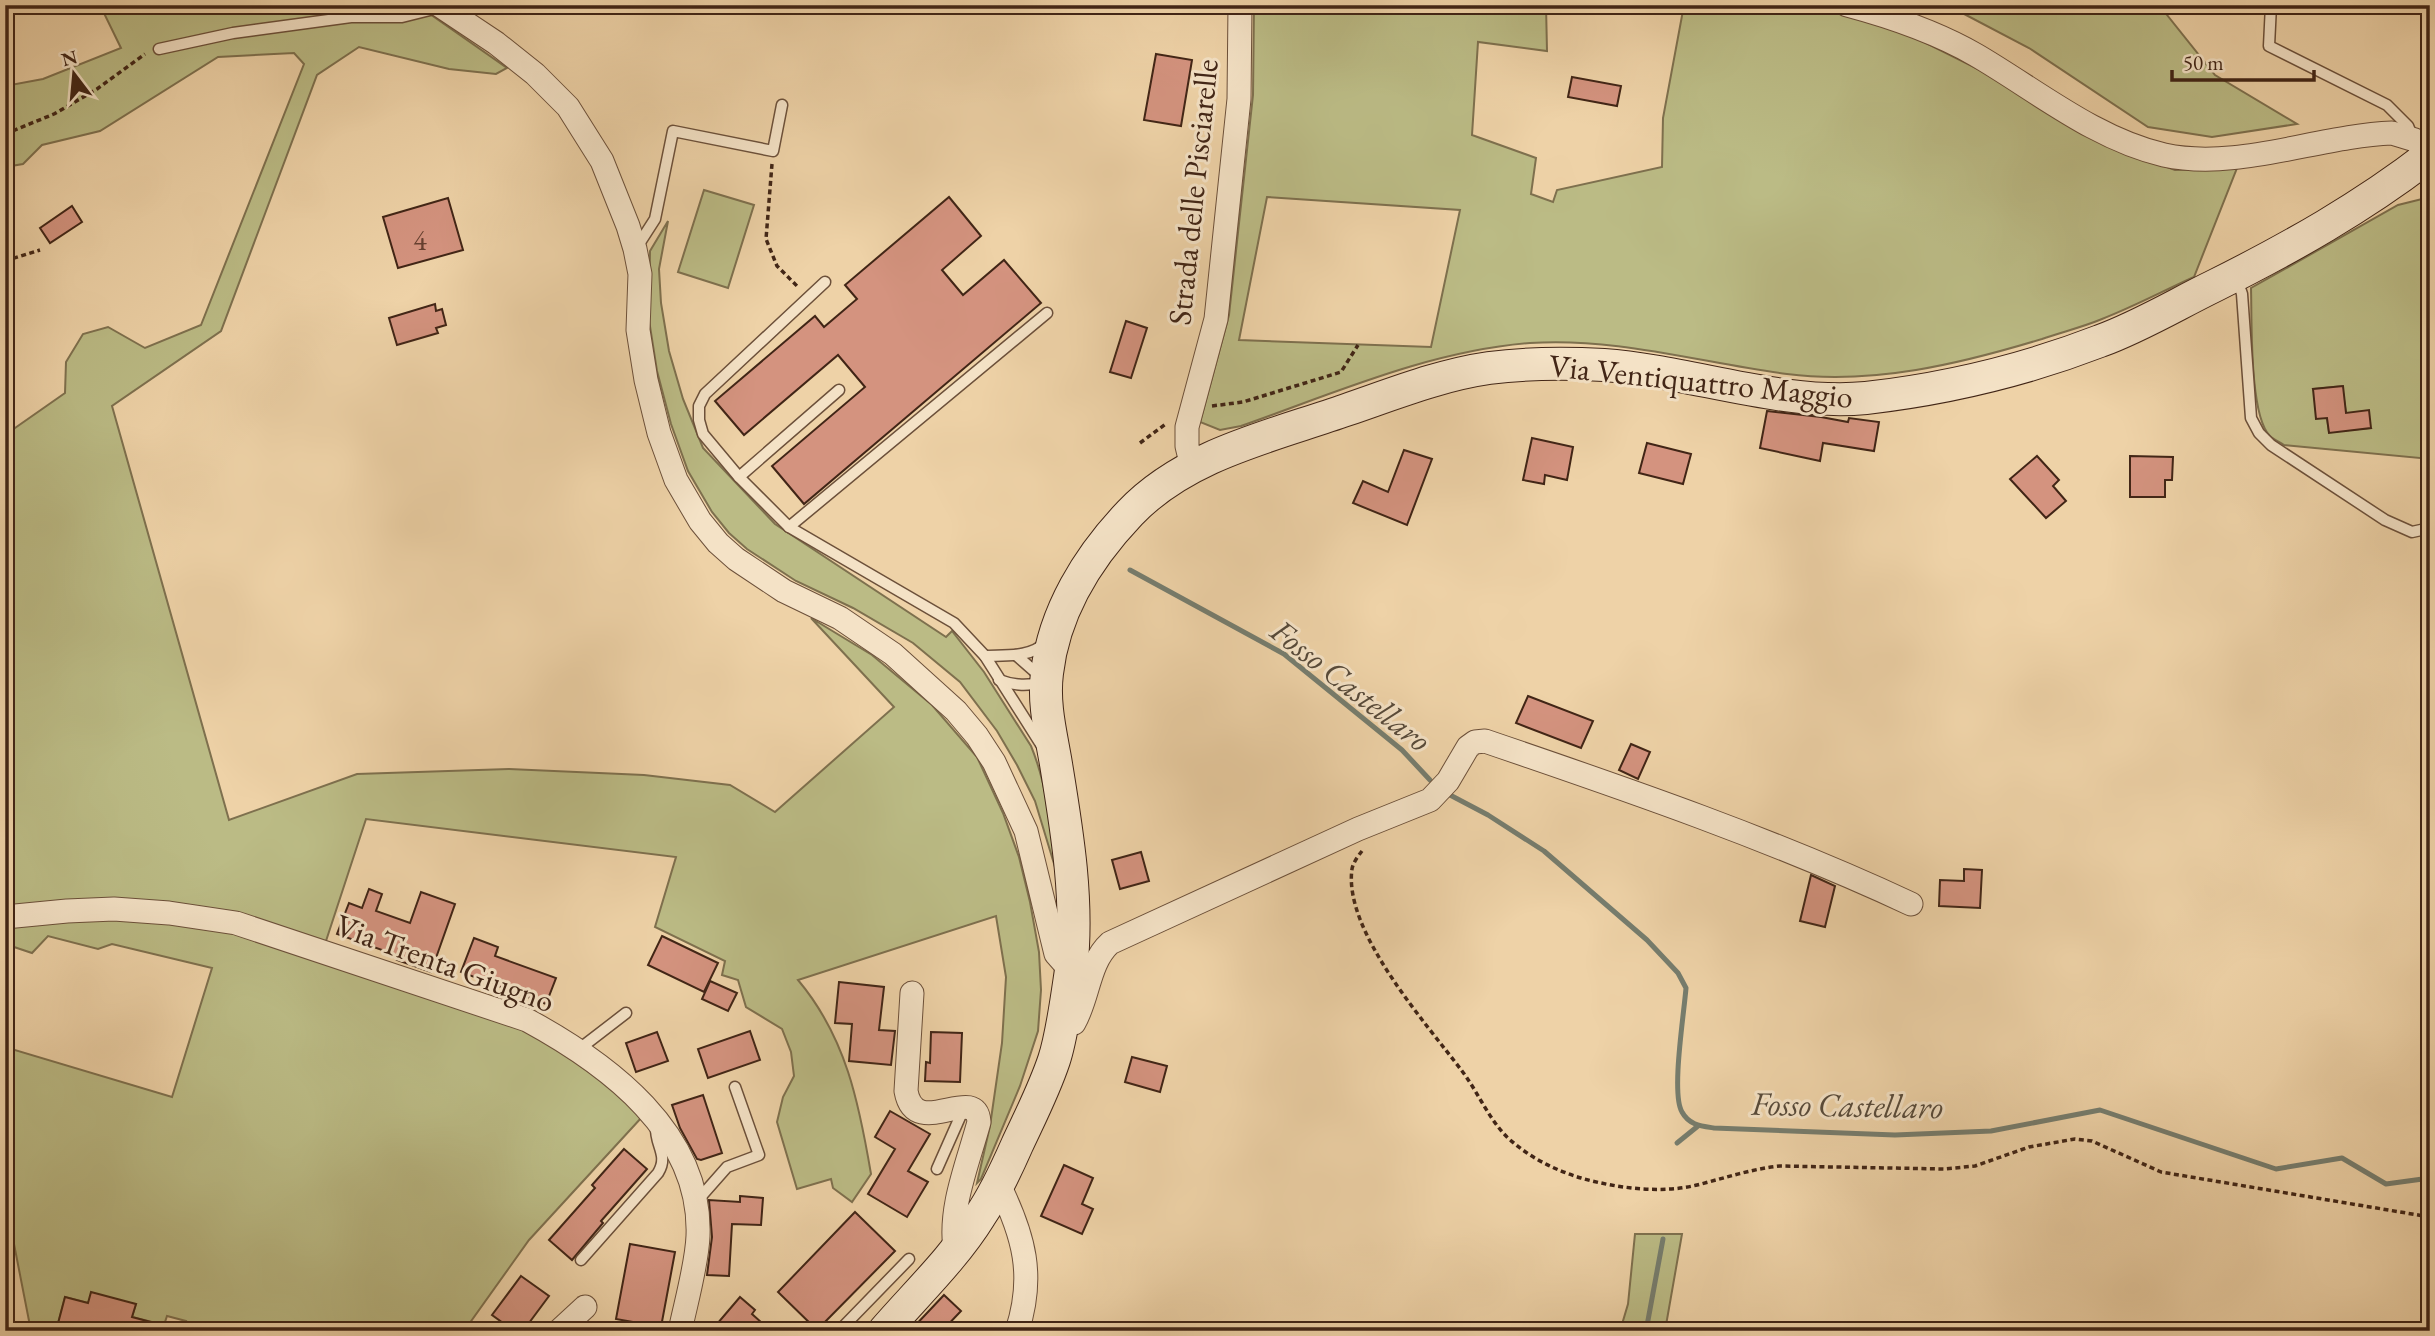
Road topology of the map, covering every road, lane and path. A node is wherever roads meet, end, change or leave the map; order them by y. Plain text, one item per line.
1 (1240, 5) edge
2 (1847, 5) edge
3 (2271, 5) edge
4 (442, 6) edge
5 (159, 49) joint
6 (782, 105) dead end
7 (5, 134) edge
8 (2425, 150) edge
9 (773, 151) junction
10 (635, 249) junction
11 (40, 250) dead end
12 (5, 261) edge
13 (2235, 275) junction
14 (825, 282) dead end
15 (808, 298) junction
16 (1047, 313) dead end
17 (1358, 345) dead end
18 (839, 390) dead end
19 (1190, 407) junction
20 (1140, 443) dead end
21 (1192, 467) junction
22 (739, 477) junction
23 (789, 527) junction
24 (2430, 528) edge
25 (1055, 633) junction
26 (1016, 655) junction
27 (985, 656) junction
28 (999, 680) junction
29 (1046, 682) junction
30 (1056, 766) junction
31 (1375, 822) junction
32 (1911, 904) dead end
33 (5, 917) edge
34 (1071, 971) junction
35 (912, 993) dead end
36 (626, 1013) dead end
37 (1061, 1025) junction
38 (578, 1050) junction
39 (735, 1087) dead end
40 (965, 1106) junction
41 (659, 1122) junction
42 (937, 1168) dead end
43 (999, 1185) junction
44 (696, 1201) junction
45 (2430, 1217) edge
46 (956, 1249) junction
47 (909, 1259) dead end
48 (581, 1260) dead end
49 (585, 1307) dead end
50 (559, 1331) edge
51 (680, 1331) edge
52 (839, 1331) edge
53 (884, 1331) edge
54 (1017, 1331) edge

1 - 19 street, Strada delle Pisciarelle
2 - 8 street
3 - 8 lane
4 - 5 lane
4 - 10 street
5 - 7 path
6 - 9 lane
8 - 13 main road, Via Ventiquattro Maggio
9 - 10 lane
9 - 15 path
10 - 34 street
11 - 12 path
13 - 21 main road, Via Ventiquattro Maggio
13 - 24 lane
14 - 15 lane
15 - 22 lane
16 - 23 lane
17 - 19 path
18 - 22 lane
19 - 20 path
19 - 21 street, Strada delle Pisciarelle
21 - 25 main road, Via Ventiquattro Maggio
22 - 23 lane
23 - 27 lane
25 - 26 lane
25 - 29 main road, Via Ventiquattro Maggio
26 - 27 lane
26 - 29 lane
27 - 28 lane
28 - 29 lane
28 - 30 lane
29 - 30 main road, Via Ventiquattro Maggio
30 - 34 main road, Via Ventiquattro Maggio
31 - 32 street
31 - 37 street
31 - 45 path
33 - 38 street, Via Trenta Giugno
34 - 37 main road, Via Ventiquattro Maggio
35 - 40 street
36 - 38 lane
37 - 43 main road, Via Ventiquattro Maggio
38 - 41 street, Via Trenta Giugno
39 - 44 lane
40 - 42 lane
40 - 46 street
41 - 44 street, Via Trenta Giugno
41 - 48 lane
43 - 46 main road, Via Ventiquattro Maggio
43 - 54 street
44 - 51 street, Via Trenta Giugno
46 - 53 main road, Via Ventiquattro Maggio
47 - 52 lane
49 - 50 street

